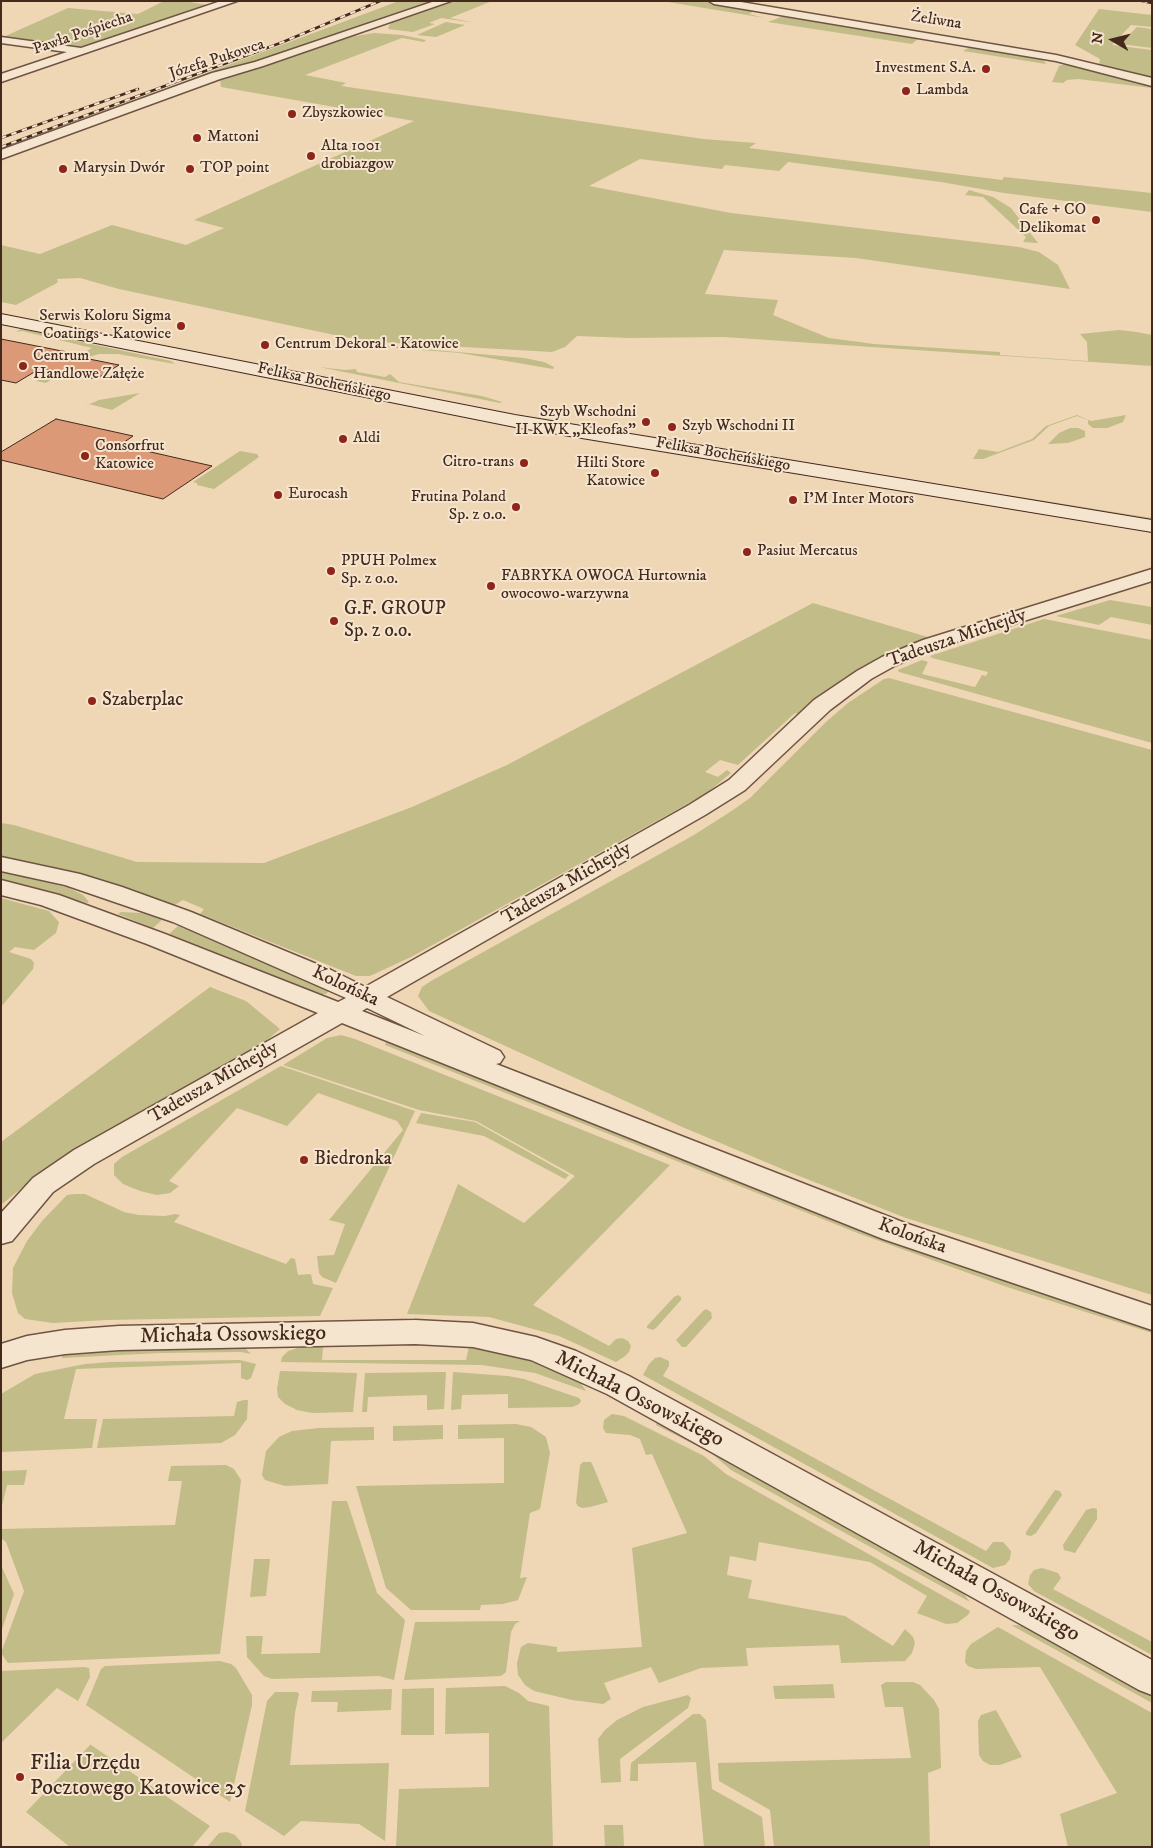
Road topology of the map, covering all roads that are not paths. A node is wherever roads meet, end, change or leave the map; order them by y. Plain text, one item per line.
1 (191, 1) edge
2 (232, 1) edge
3 (446, 1) edge
4 (714, 1) edge
5 (218, 6) junction
6 (1, 40) edge
7 (85, 51) junction
8 (1, 78) edge
9 (1152, 82) edge
10 (1, 155) edge
11 (1, 310) edge
12 (1, 319) edge
13 (1152, 510) edge
14 (1125, 522) junction
15 (1152, 526) edge
16 (1152, 530) edge
17 (1151, 575) edge
18 (1, 864) edge
19 (1, 887) edge
20 (368, 997) junction
21 (341, 1012) junction
22 (675, 1146) junction
23 (1, 1233) edge
24 (1152, 1318) edge
25 (5, 1348) edge
26 (1152, 1678) edge

1 - 5 street
2 - 5 street, Pawła Pośpiecha
3 - 10 street, Józefa Pukowca
4 - 9 street, Żeliwna
5 - 7 street, Pawła Pośpiecha
6 - 7 street
7 - 8 street, Pawła Pośpiecha
11 - 13 main road, Feliksa Bocheńskiego
12 - 14 main road, Feliksa Bocheńskiego
14 - 15 main road, Feliksa Bocheńskiego
14 - 16 street
17 - 20 street, Tadeusza Michejdy
18 - 20 street, Kolońska
19 - 21 street, Kolońska
20 - 21 street, Tadeusza Michejdy
20 - 22 street, Kolońska
21 - 22 street, Kolońska
21 - 23 street, Tadeusza Michejdy
22 - 24 street, Kolońska
25 - 26 street, Michała Ossowskiego

